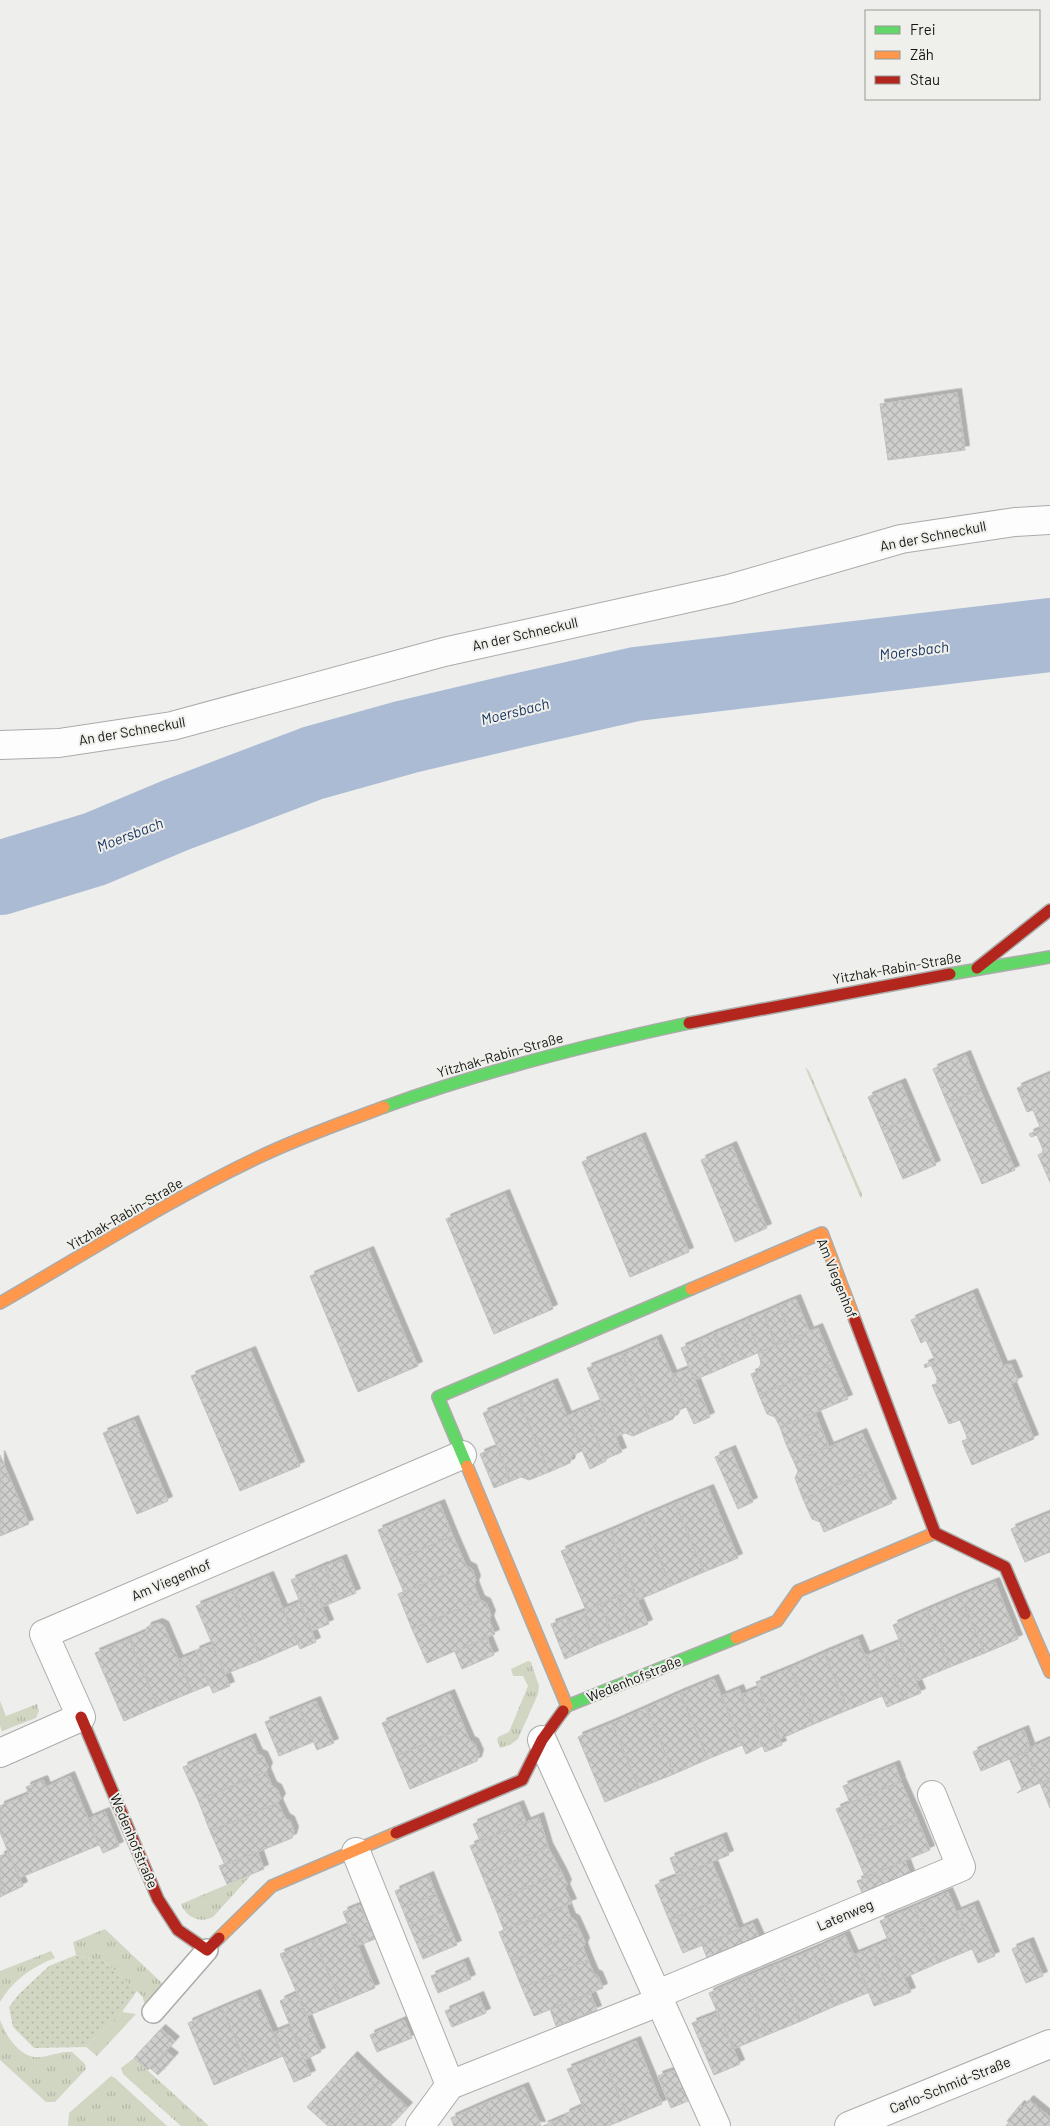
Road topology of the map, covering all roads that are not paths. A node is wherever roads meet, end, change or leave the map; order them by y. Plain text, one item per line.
1 (1050, 520) edge
2 (0, 746) edge
3 (1050, 910) edge
4 (1050, 957) edge
5 (977, 969) junction
6 (0, 1303) edge
7 (462, 1455) junction
8 (935, 1533) junction
9 (1050, 1672) edge
10 (567, 1706) junction
11 (82, 1717) junction
12 (542, 1740) junction
13 (0, 1752) edge
14 (932, 1795) dead end
15 (356, 1852) junction
16 (208, 1950) junction
17 (660, 1998) junction
18 (153, 2012) dead end
19 (1050, 2044) edge
20 (450, 2085) junction
21 (420, 2126) edge
22 (716, 2126) edge
23 (849, 2126) edge

1 - 2 street, An der Schneckull
3 - 5 street
4 - 5 street, Yitzhak-Rabin-Straße
5 - 6 street, Yitzhak-Rabin-Straße
7 - 8 street, Am Viegenhof
7 - 10 street, Am Viegenhof
7 - 11 street, Am Viegenhof
8 - 9 street
8 - 10 street, Wedenhofstraße
10 - 12 street
11 - 13 street
11 - 16 street, Wedenhofstraße
12 - 15 street
12 - 17 street
14 - 17 street, Latenweg
15 - 16 street
15 - 20 street
16 - 18 lane
17 - 20 street
17 - 22 street
19 - 23 street, Carlo-Schmid-Straße
20 - 21 street

